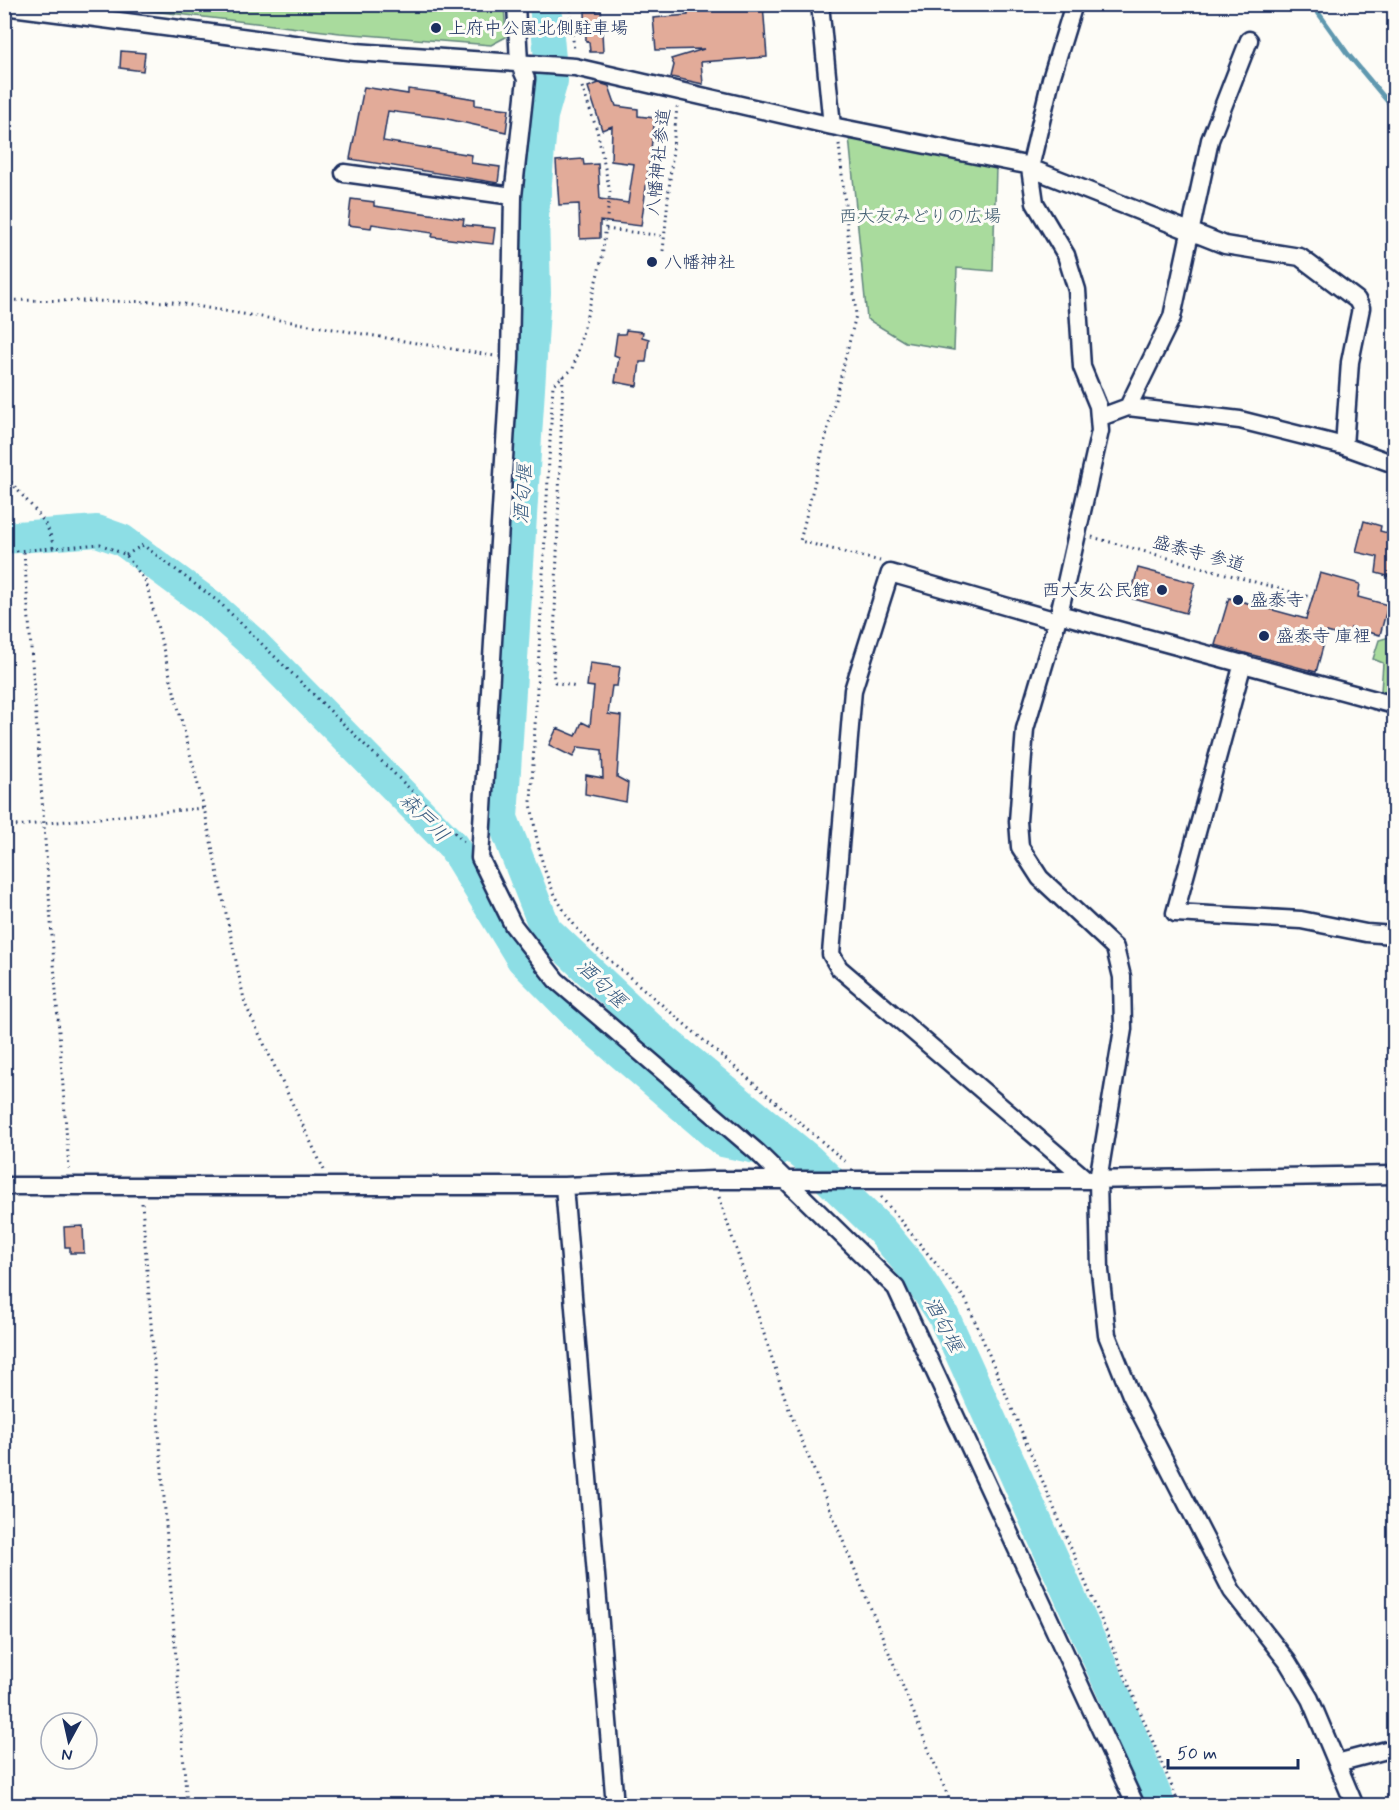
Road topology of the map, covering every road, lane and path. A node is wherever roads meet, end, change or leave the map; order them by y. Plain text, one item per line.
1 (516, 4) edge
2 (570, 4) edge
3 (820, 4) edge
4 (1074, 4) edge
5 (4, 6) edge
6 (1249, 40) dead end
7 (519, 63) junction
8 (575, 67) junction
9 (678, 90) junction
10 (835, 127) junction
11 (1030, 167) junction
12 (344, 173) dead end
13 (513, 196) junction
14 (606, 228) junction
15 (1188, 233) junction
16 (664, 236) junction
17 (663, 251) dead end
18 (4, 300) edge
19 (510, 359) junction
20 (563, 376) junction
21 (1128, 407) junction
22 (1101, 417) junction
23 (1344, 446) junction
24 (1395, 464) edge
25 (4, 472) edge
26 (1079, 534) junction
27 (53, 548) junction
28 (4, 552) edge
29 (24, 552) junction
30 (126, 555) junction
31 (890, 573) junction
32 (1313, 598) dead end
33 (1058, 617) junction
34 (1243, 663) junction
35 (576, 687) dead end
36 (1395, 705) edge
37 (204, 808) junction
38 (44, 824) junction
39 (4, 827) edge
40 (480, 858) junction
41 (1395, 935) edge
42 (1395, 1175) edge
43 (867, 1179) junction
44 (713, 1180) junction
45 (783, 1180) junction
46 (1093, 1180) junction
47 (4, 1186) edge
48 (564, 1186) junction
49 (332, 1187) junction
50 (70, 1188) junction
51 (141, 1188) junction
52 (1395, 1748) edge
53 (1336, 1763) junction
54 (187, 1806) edge
55 (615, 1806) edge
56 (952, 1806) edge
57 (1136, 1806) edge
58 (1180, 1806) edge
59 (1355, 1806) edge

1 - 7 street
2 - 8 path
3 - 10 street
4 - 11 street
5 - 7 street
6 - 15 street
7 - 8 street
7 - 13 street
8 - 9 street
8 - 14 path
9 - 10 street
9 - 16 path, 八幡神社参道
10 - 11 street
10 - 31 path
11 - 15 street
11 - 22 street
12 - 13 street
13 - 19 street
14 - 16 path, 八幡神社参道
14 - 20 path
15 - 21 street
15 - 23 street
16 - 17 path, 八幡神社参道
18 - 19 path
19 - 40 street
20 - 35 path
20 - 43 path
21 - 22 street
21 - 23 street
22 - 26 street
23 - 24 street
25 - 27 path
26 - 32 path, 盛泰寺 参道
26 - 33 street
27 - 29 path
27 - 30 path
28 - 29 path
29 - 38 path
30 - 37 path
30 - 40 path
31 - 33 street
31 - 46 street
33 - 34 street
33 - 46 street
34 - 36 street
34 - 41 street
37 - 38 path
37 - 49 path
38 - 39 path
38 - 50 path
40 - 45 street
42 - 46 street
43 - 45 street
43 - 46 street
43 - 58 path
44 - 45 street
44 - 48 street
44 - 56 path
45 - 57 street
46 - 53 street
47 - 50 street
48 - 49 street
48 - 55 street
49 - 51 street
50 - 51 street
51 - 54 path
52 - 53 street
53 - 59 street

